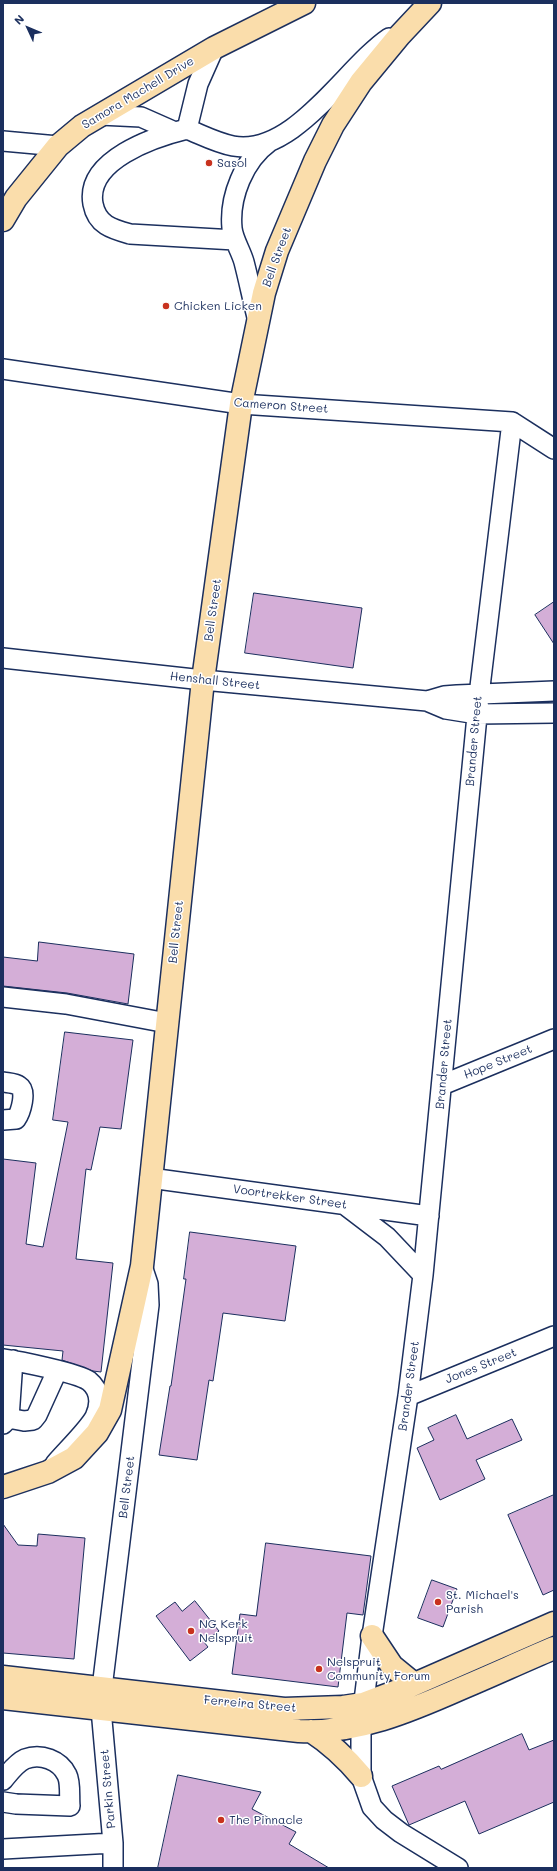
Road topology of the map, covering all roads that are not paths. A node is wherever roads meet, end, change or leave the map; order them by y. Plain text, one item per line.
1 (304, 3) edge
2 (430, 3) edge
3 (412, 22) junction
4 (214, 48) junction
5 (100, 115) junction
6 (181, 130) junction
7 (3, 141) edge
8 (270, 141) junction
9 (58, 146) junction
10 (3, 220) edge
11 (235, 240) junction
12 (258, 323) junction
13 (3, 369) edge
14 (241, 404) junction
15 (512, 422) junction
16 (554, 449) edge
17 (3, 658) edge
18 (203, 680) junction
19 (554, 691) edge
20 (478, 704) junction
21 (554, 713) edge
22 (3, 997) edge
23 (167, 1023) junction
24 (554, 1039) edge
25 (3, 1082) edge
26 (442, 1085) junction
27 (3, 1120) edge
28 (150, 1178) junction
29 (345, 1205) junction
30 (429, 1216) junction
31 (142, 1266) junction
32 (423, 1275) junction
33 (554, 1336) edge
34 (8, 1360) edge
35 (57, 1371) junction
36 (408, 1396) junction
37 (5, 1420) edge
38 (48, 1472) junction
39 (3, 1486) edge
40 (554, 1623) edge
41 (372, 1636) junction
42 (554, 1648) edge
43 (3, 1677) edge
44 (414, 1684) junction
45 (3, 1698) edge
46 (102, 1699) junction
47 (362, 1715) junction
48 (311, 1731) junction
49 (362, 1776) junction
50 (3, 1780) edge
51 (3, 1802) edge
52 (113, 1843) junction
53 (3, 1849) edge
54 (114, 1868) edge
55 (458, 1868) edge

1 - 4 main road, Samora Machell Drive
2 - 3 main road, Bell Street
3 - 8 street
3 - 12 main road, Bell Street
4 - 5 main road, Samora Machell Drive
4 - 6 street
5 - 6 street
5 - 9 main road, Samora Machell Drive
6 - 8 street
6 - 11 street
7 - 9 street
8 - 11 street
9 - 10 main road, Samora Machell Drive
11 - 12 street
12 - 14 main road, Bell Street
13 - 14 street, Cameron Street
14 - 15 street, Cameron Street
14 - 18 main road, Bell Street
15 - 16 street, Cameron Street
15 - 20 street, Brander Street
17 - 18 street, Henshall Street
18 - 20 street, Henshall Street
18 - 23 main road, Bell Street
19 - 20 street, Henshall Street
20 - 21 street, Henshall Street
20 - 26 street, Brander Street
22 - 23 street
23 - 28 main road, Bell Street
24 - 26 street, Hope Street
25 - 27 street
26 - 30 street, Brander Street
28 - 29 street, Voortrekker Street
28 - 31 main road, Bell Street
29 - 30 street, Voortrekker Street
29 - 32 street
30 - 32 street, Brander Street
31 - 38 main road, Bell Street
31 - 46 street, Bell Street
32 - 36 street, Brander Street
33 - 36 street, Jones Street
34 - 35 street
34 - 37 street
35 - 37 street
35 - 38 street
36 - 41 street, Brander Street
38 - 39 main road, Bell Street
40 - 44 main road, Ferreira Street
41 - 44 main road
41 - 47 street, Brander Street
42 - 47 main road, Ferreira Street
43 - 46 main road, Ferreira Street
44 - 47 main road, Ferreira Street
45 - 46 main road, Ferreira Street
46 - 47 main road, Ferreira Street
46 - 48 main road, Ferreira Street
46 - 52 street, Parkin Street
47 - 48 main road, Ferreira Street
47 - 49 street, Brander Street
48 - 49 main road
49 - 55 street, Brander Street
50 - 51 street
52 - 53 street
52 - 54 street, Parkin Street

